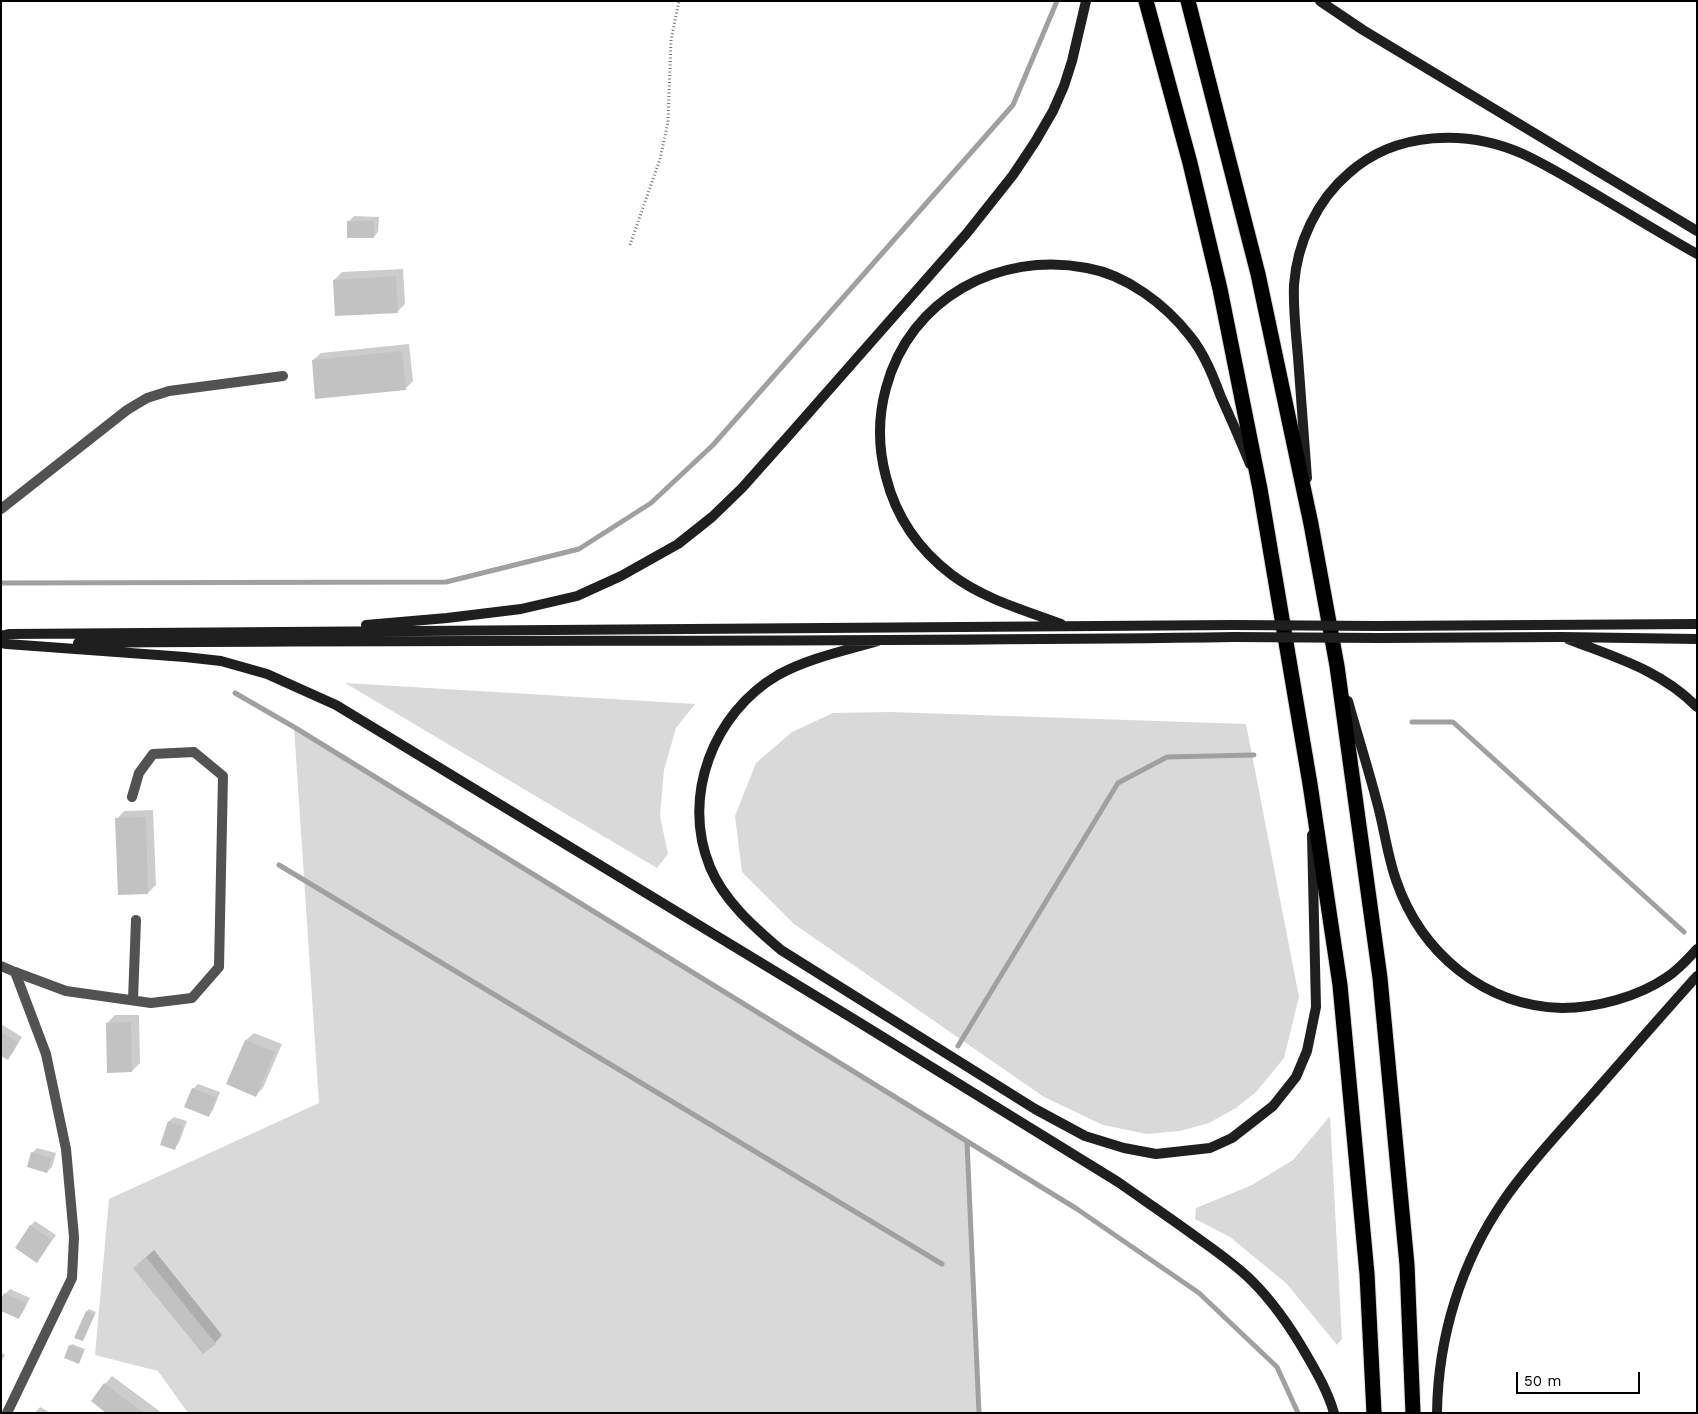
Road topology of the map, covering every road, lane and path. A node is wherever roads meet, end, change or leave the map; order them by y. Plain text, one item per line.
1 (679, 1) edge
2 (1086, 1) edge
3 (1146, 1) edge
4 (1188, 1) edge
5 (1320, 1) edge
6 (1697, 231) edge
7 (630, 245) dead end
8 (1697, 254) edge
9 (283, 376) dead end
10 (1260, 489) junction
11 (1, 509) edge
12 (1311, 524) junction
13 (1697, 624) edge
14 (1067, 627) junction
15 (282, 631) junction
16 (1562, 637) junction
17 (1697, 638) edge
18 (3, 641) edge
19 (878, 641) junction
20 (1337, 666) junction
21 (1697, 707) edge
22 (1310, 784) junction
23 (132, 797) dead end
24 (136, 920) dead end
25 (1697, 949) edge
26 (1, 966) edge
27 (15, 972) junction
28 (1697, 976) edge
29 (133, 1000) junction
30 (7, 1413) edge
31 (1334, 1413) edge
32 (1374, 1413) edge
33 (1413, 1413) edge
34 (1437, 1413) edge

1 - 7 path
2 - 15 main road
3 - 10 highway
4 - 12 highway
5 - 6 main road
8 - 12 main road
9 - 11 street
10 - 14 main road
10 - 22 highway
12 - 20 highway
13 - 14 main road, bridge
14 - 15 main road
15 - 18 main road
16 - 17 main road
16 - 19 main road, bridge
16 - 21 main road
18 - 19 main road
18 - 31 main road
19 - 22 main road
20 - 25 main road
20 - 33 highway
22 - 32 highway
23 - 29 street
24 - 29 street
26 - 27 street
27 - 29 street
27 - 30 street
28 - 34 main road

